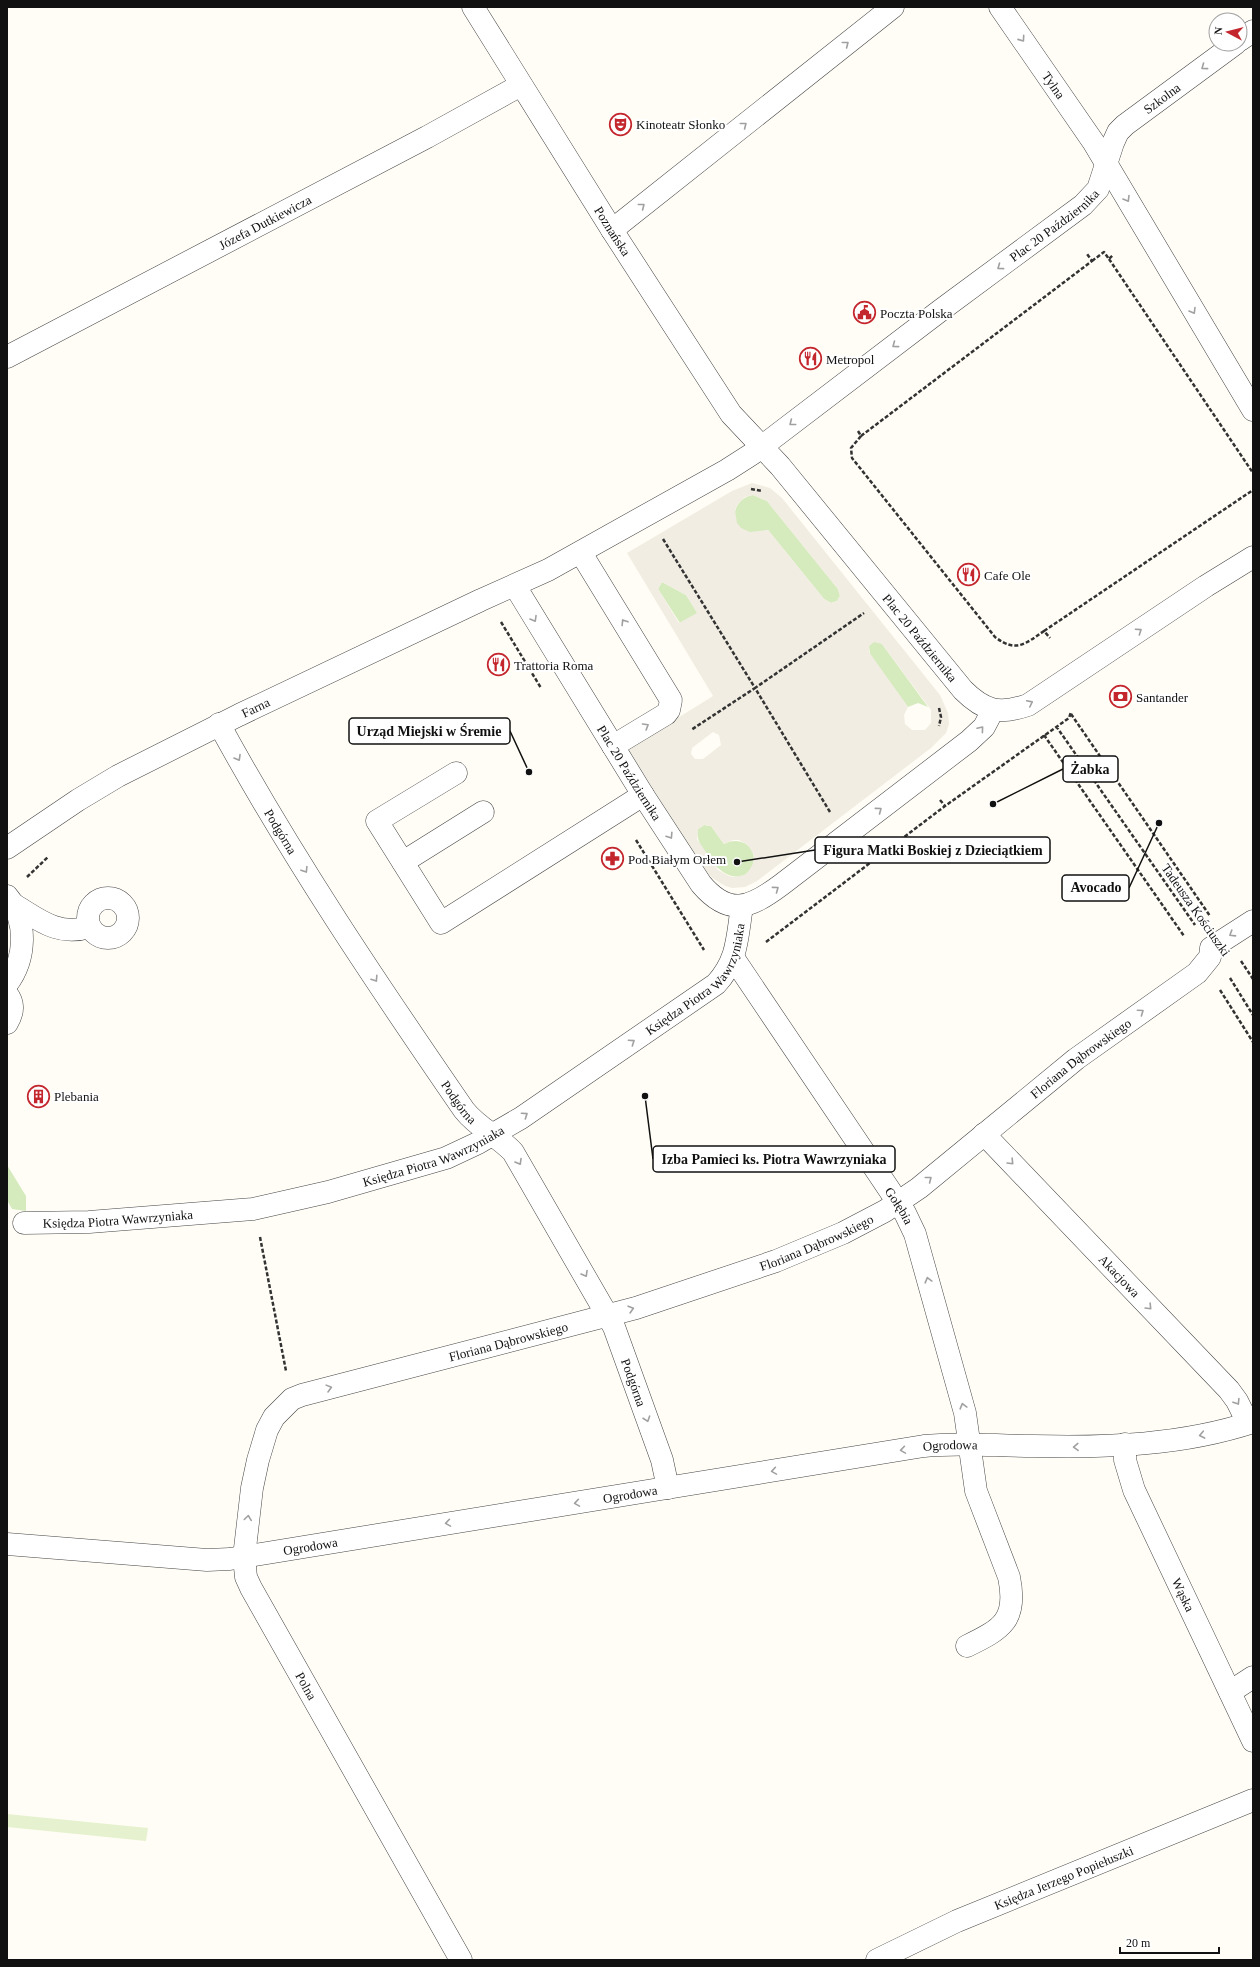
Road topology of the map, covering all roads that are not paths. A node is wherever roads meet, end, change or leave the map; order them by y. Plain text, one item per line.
1 (473, 7) edge
2 (894, 7) edge
3 (1000, 7) edge
4 (1224, 52) edge
5 (521, 85) junction
6 (1107, 165) junction
7 (612, 230) junction
8 (7, 357) edge
9 (1253, 410) edge
10 (762, 447) junction
11 (581, 553) junction
12 (1253, 557) edge
13 (515, 586) junction
14 (993, 710) junction
15 (219, 724) junction
16 (613, 746) junction
17 (456, 773) dead end
18 (643, 795) junction
19 (483, 812) dead end
20 (7, 848) edge
21 (403, 862) junction
22 (9, 899) edge
23 (742, 906) junction
24 (1253, 921) edge
25 (89, 926) dead end
26 (735, 953) junction
27 (7, 984) edge
28 (7, 994) edge
29 (7, 1023) edge
30 (984, 1134) junction
31 (492, 1135) junction
32 (898, 1203) junction
33 (24, 1223) dead end
34 (608, 1316) junction
35 (292, 1399) joint
36 (1251, 1422) edge
37 (969, 1444) junction
38 (1125, 1444) junction
39 (668, 1488) junction
40 (7, 1544) edge
41 (244, 1557) junction
42 (967, 1646) dead end
43 (1253, 1677) edge
44 (1230, 1692) junction
45 (1253, 1741) edge
46 (1253, 1800) edge
47 (461, 1960) edge
48 (877, 1960) edge

1 - 5 street, Poznańska
7 -> 2 street
3 -> 6 street, Tylna
4 -> 6 street, Szkolna
5 - 7 street, Poznańska
5 - 8 street, Józefa Dutkiewicza
6 -> 9 street
6 -> 10 street, Plac 20 Października
7 - 10 street, Poznańska
10 - 11 street, Plac 20 Października
10 - 14 street, Plac 20 Października
11 - 13 street, Plac 20 Października
16 -> 11 street
14 -> 12 street, Plac 20 Października
13 - 15 street, Farna
13 -> 16 street, Plac 20 Października
23 -> 14 street
15 - 20 street, Farna
15 -> 31 street, Podgórna
16 - 18 street, Plac 20 Października
17 - 21 street
18 - 21 street
18 -> 23 street, Plac 20 Października
19 - 21 street
22 - 25 street
22 - 27 street
23 - 26 street, Księdza Piotra Wawrzyniaka
24 - 30 street, Floriana Dąbrowskiego
31 -> 26 street, Księdza Piotra Wawrzyniaka
26 - 32 street, Gołębia
28 - 29 street
32 -> 30 street, Floriana Dąbrowskiego
30 -> 36 street, Akacjowa
31 - 33 street, Księdza Piotra Wawrzyniaka
31 -> 34 street, Podgórna
34 -> 32 street, Floriana Dąbrowskiego
37 -> 32 street, Gołębia
35 -> 34 street, Floriana Dąbrowskiego
34 -> 39 street, Podgórna
41 -> 35 street, Polna
36 -> 38 street, Ogrodowa
38 -> 37 street, Ogrodowa
37 -> 39 street, Ogrodowa
37 - 42 street, Gołębia
38 - 44 street, Wąska
39 -> 41 street, Ogrodowa
40 - 41 street, Ogrodowa
41 - 47 street, Polna
43 - 44 street
44 - 45 street, Wąska
46 - 48 street, Księdza Jerzego Popiełuszki

